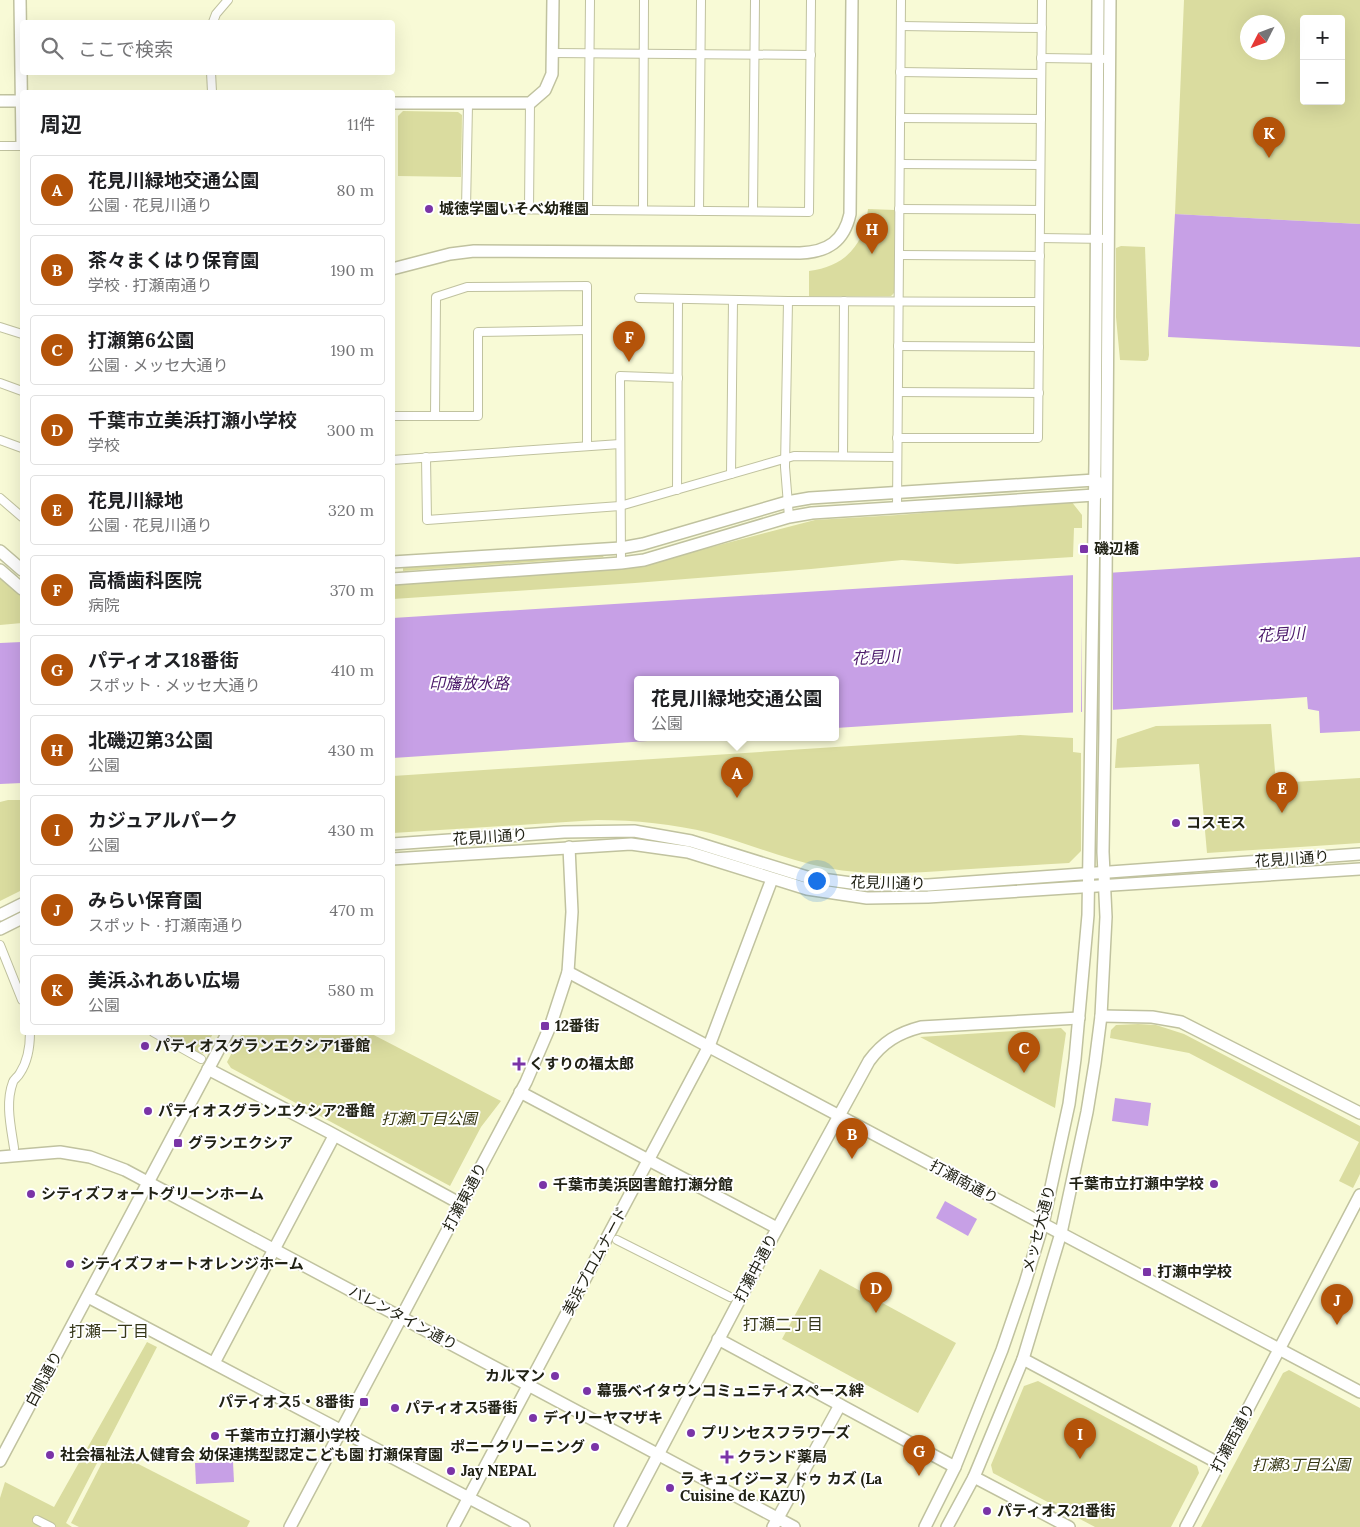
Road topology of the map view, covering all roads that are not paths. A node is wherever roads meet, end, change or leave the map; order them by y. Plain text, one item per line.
1 (20, 0) edge
2 (228, 0) edge
3 (553, 0) edge
4 (590, 0) edge
5 (644, 0) edge
6 (701, 0) edge
7 (755, 0) edge
8 (811, 0) edge
9 (852, 0) edge
10 (901, 0) edge
11 (1042, 0) edge
12 (1098, 0) edge
13 (1110, 0) edge
14 (20, 20) edge
15 (214, 20) edge
16 (901, 26) junction
17 (1042, 28) junction
18 (553, 53) junction
19 (590, 53) junction
20 (644, 54) junction
21 (700, 54) junction
22 (754, 54) junction
23 (811, 55) junction
24 (1041, 58) junction
25 (1098, 58) junction
26 (1110, 59) junction
27 (900, 72) junction
28 (1041, 74) junction
29 (21, 75) edge
30 (211, 75) edge
31 (22, 90) edge
32 (212, 90) edge
33 (0, 101) edge
34 (20, 101) edge
35 (395, 103) edge
36 (530, 103) junction
37 (468, 104) junction
38 (900, 118) junction
39 (1041, 119) junction
40 (20, 145) edge
41 (0, 146) edge
42 (900, 164) junction
43 (1040, 165) junction
44 (529, 209) junction
45 (899, 209) junction
46 (588, 210) junction
47 (643, 210) junction
48 (1040, 210) junction
49 (699, 211) junction
50 (753, 211) junction
51 (1040, 238) junction
52 (1102, 239) junction
53 (899, 255) junction
54 (1040, 256) junction
55 (395, 268) edge
56 (639, 298) dead end
57 (678, 299) junction
58 (733, 300) junction
59 (788, 301) junction
60 (844, 301) junction
61 (898, 301) junction
62 (1040, 302) junction
63 (0, 328) edge
64 (587, 330) junction
65 (20, 333) edge
66 (898, 346) junction
67 (1039, 347) junction
68 (678, 378) junction
69 (0, 383) edge
70 (20, 390) edge
71 (898, 392) junction
72 (1039, 393) junction
73 (395, 416) edge
74 (435, 416) junction
75 (897, 438) junction
76 (0, 440) edge
77 (620, 444) junction
78 (587, 446) junction
79 (20, 447) edge
80 (843, 456) junction
81 (897, 456) junction
82 (426, 457) junction
83 (786, 458) junction
84 (395, 460) edge
85 (731, 474) junction
86 (1095, 480) junction
87 (1107, 487) junction
88 (678, 490) junction
89 (897, 492) junction
90 (1095, 495) junction
91 (0, 498) edge
92 (787, 502) junction
93 (620, 506) junction
94 (897, 508) junction
95 (20, 514) edge
96 (789, 518) junction
97 (621, 548) junction
98 (0, 551) edge
99 (395, 562) edge
100 (621, 563) junction
101 (20, 568) edge
102 (0, 570) edge
103 (395, 578) edge
104 (20, 587) edge
105 (395, 844) edge
106 (569, 847) junction
107 (1360, 854) edge
108 (395, 858) edge
109 (1360, 869) edge
110 (1104, 873) junction
111 (1088, 874) junction
112 (772, 879) junction
113 (1104, 886) junction
114 (1088, 887) junction
115 (20, 905) edge
116 (0, 915) edge
117 (20, 919) edge
118 (0, 929) edge
119 (0, 945) edge
120 (568, 972) junction
121 (20, 995) edge
122 (1101, 1016) junction
123 (1079, 1018) junction
124 (30, 1035) edge
125 (158, 1035) edge
126 (226, 1035) edge
127 (709, 1046) junction
128 (201, 1059) dead end
129 (208, 1069) junction
130 (520, 1092) junction
131 (1360, 1113) edge
132 (838, 1116) junction
133 (334, 1136) junction
134 (14, 1148) dead end
135 (0, 1157) edge
136 (648, 1160) junction
137 (148, 1183) junction
138 (1360, 1195) edge
139 (461, 1204) junction
140 (1043, 1224) junction
141 (777, 1228) junction
142 (1061, 1233) junction
143 (617, 1240) dead end
144 (274, 1250) junction
145 (88, 1297) junction
146 (730, 1297) dead end
147 (401, 1318) junction
148 (718, 1339) junction
149 (1280, 1350) junction
150 (1023, 1360) junction
151 (214, 1363) junction
152 (529, 1385) junction
153 (1360, 1392) edge
154 (840, 1405) junction
155 (341, 1431) junction
156 (657, 1454) junction
157 (0, 1461) edge
158 (1220, 1464) junction
159 (955, 1467) junction
160 (974, 1477) junction
161 (469, 1498) junction
162 (37, 1520) dead end
163 (775, 1523) edge
164 (54, 1527) edge
165 (290, 1527) edge
166 (453, 1527) edge
167 (524, 1527) edge
168 (620, 1527) edge
169 (794, 1527) edge
170 (925, 1527) edge
171 (946, 1527) edge
172 (1069, 1527) edge
173 (1186, 1527) edge

1 - 14 street
2 - 15 street
3 - 18 street
4 - 19 street
5 - 20 street
6 - 21 street
7 - 22 street
8 - 23 street
9 - 55 street
10 - 16 street
11 - 17 street
12 - 25 street
13 - 26 street
16 - 17 street
16 - 27 street
17 - 24 street
18 - 19 street
18 - 36 street
19 - 20 street
19 - 46 street
20 - 21 street
20 - 47 street
21 - 22 street
21 - 49 street
22 - 23 street
22 - 50 street
23 - 50 street
24 - 25 street
24 - 28 street
25 - 26 street
25 - 52 street
26 - 52 street
27 - 28 street
27 - 38 street
28 - 39 street
29 - 31 street
30 - 32 street
33 - 34 street
35 - 37 street
36 - 37 street
36 - 44 street
37 - 44 street
38 - 39 street
38 - 42 street
39 - 43 street
40 - 41 street
42 - 43 street
42 - 45 street
43 - 48 street
44 - 46 street
45 - 48 street
45 - 53 street
46 - 47 street
47 - 49 street
48 - 51 street
49 - 50 street
51 - 52 street
51 - 54 street
52 - 86 street, メッセ大通り
52 - 87 street, メッセ大通り
53 - 54 street
53 - 61 street
54 - 62 street
56 - 57 street
57 - 58 street
57 - 68 street
58 - 59 street
58 - 85 street
59 - 60 street
59 - 83 street
60 - 61 street
60 - 80 street
61 - 62 street
61 - 66 street
62 - 67 street
63 - 65 street
64 - 74 street
64 - 74 street
64 - 78 street
66 - 67 street
66 - 71 street
67 - 72 street
68 - 77 street
68 - 88 street
69 - 70 street
71 - 72 street
71 - 75 street
72 - 75 street
73 - 74 street
75 - 81 street
76 - 79 street
77 - 78 street
77 - 93 street
78 - 82 street
80 - 81 street
80 - 83 street
81 - 89 street
82 - 84 street
82 - 93 street
83 - 85 street
83 - 92 street
85 - 88 street
86 - 87 street
86 - 89 street
86 - 90 street, メッセ大通り
87 - 90 street
87 - 110 street, メッセ大通り
88 - 93 street
89 - 92 street
89 - 94 street
90 - 94 street
90 - 111 street, メッセ大通り
91 - 95 street
92 - 96 street
92 - 97 street
93 - 97 street
94 - 96 street
96 - 100 street
97 - 99 street
97 - 100 street
98 - 101 street
100 - 103 street
102 - 104 street
105 - 111 street, 花見川通り
106 - 108 street, 花見川通り
106 - 112 street, 花見川通り
106 - 120 street, 打瀬東通り
107 - 110 street, 花見川通り
109 - 113 street, 花見川通り
110 - 111 street, 花見川通り
110 - 113 street, メッセ大通り
111 - 114 street, メッセ大通り
112 - 114 street, 花見川通り
112 - 127 street, 美浜プロムナード
113 - 114 street, 花見川通り
113 - 122 street, メッセ大通り
114 - 123 street, メッセ大通り
115 - 116 street
117 - 118 street
119 - 121 street
120 - 127 street, 打瀬南通り
120 - 130 street, 打瀬東通り
122 - 131 street
122 - 142 street, メッセ大通り
123 - 132 street, 打瀬中通り
123 - 140 street, メッセ大通り
124 - 134 street
125 - 128 street
126 - 129 street, 白帆通り
127 - 132 street, 打瀬南通り
127 - 136 street, 美浜プロムナード
129 - 133 street
129 - 137 street, 白帆通り
130 - 136 street
130 - 139 street, 打瀬東通り
132 - 140 street, 打瀬南通り
132 - 141 street, 打瀬中通り
133 - 139 street
133 - 144 street
135 - 137 street, バレンタイン通り
136 - 141 street
136 - 152 street, 美浜プロムナード
137 - 144 street, バレンタイン通り
137 - 145 street, 白帆通り
138 - 149 street, 打瀬西通り
139 - 147 street, 打瀬東通り
140 - 142 street, 打瀬南通り
140 - 159 street, メッセ大通り
141 - 148 street, 打瀬中通り
142 - 149 street, 打瀬南通り
142 - 150 street, メッセ大通り
143 - 146 street
144 - 147 street, バレンタイン通り
144 - 151 street
145 - 151 street
145 - 157 street, 白帆通り
147 - 152 street, バレンタイン通り
147 - 155 street, 打瀬東通り
148 - 154 street
148 - 156 street, 打瀬中通り
149 - 153 street, 打瀬南通り
149 - 158 street, 打瀬西通り
150 - 158 street
150 - 160 street, メッセ大通り
151 - 155 street
152 - 156 street, バレンタイン通り
152 - 161 street, 美浜プロムナード
154 - 159 street
154 - 163 street
155 - 161 street
155 - 165 street, 打瀬東通り
156 - 163 street, バレンタイン通り
156 - 168 street, 打瀬中通り
158 - 173 street, 打瀬西通り
159 - 170 street, メッセ大通り
160 - 171 street, メッセ大通り
160 - 172 street
161 - 166 street, 美浜プロムナード
161 - 167 street
162 - 164 street
163 - 169 street, バレンタイン通り

